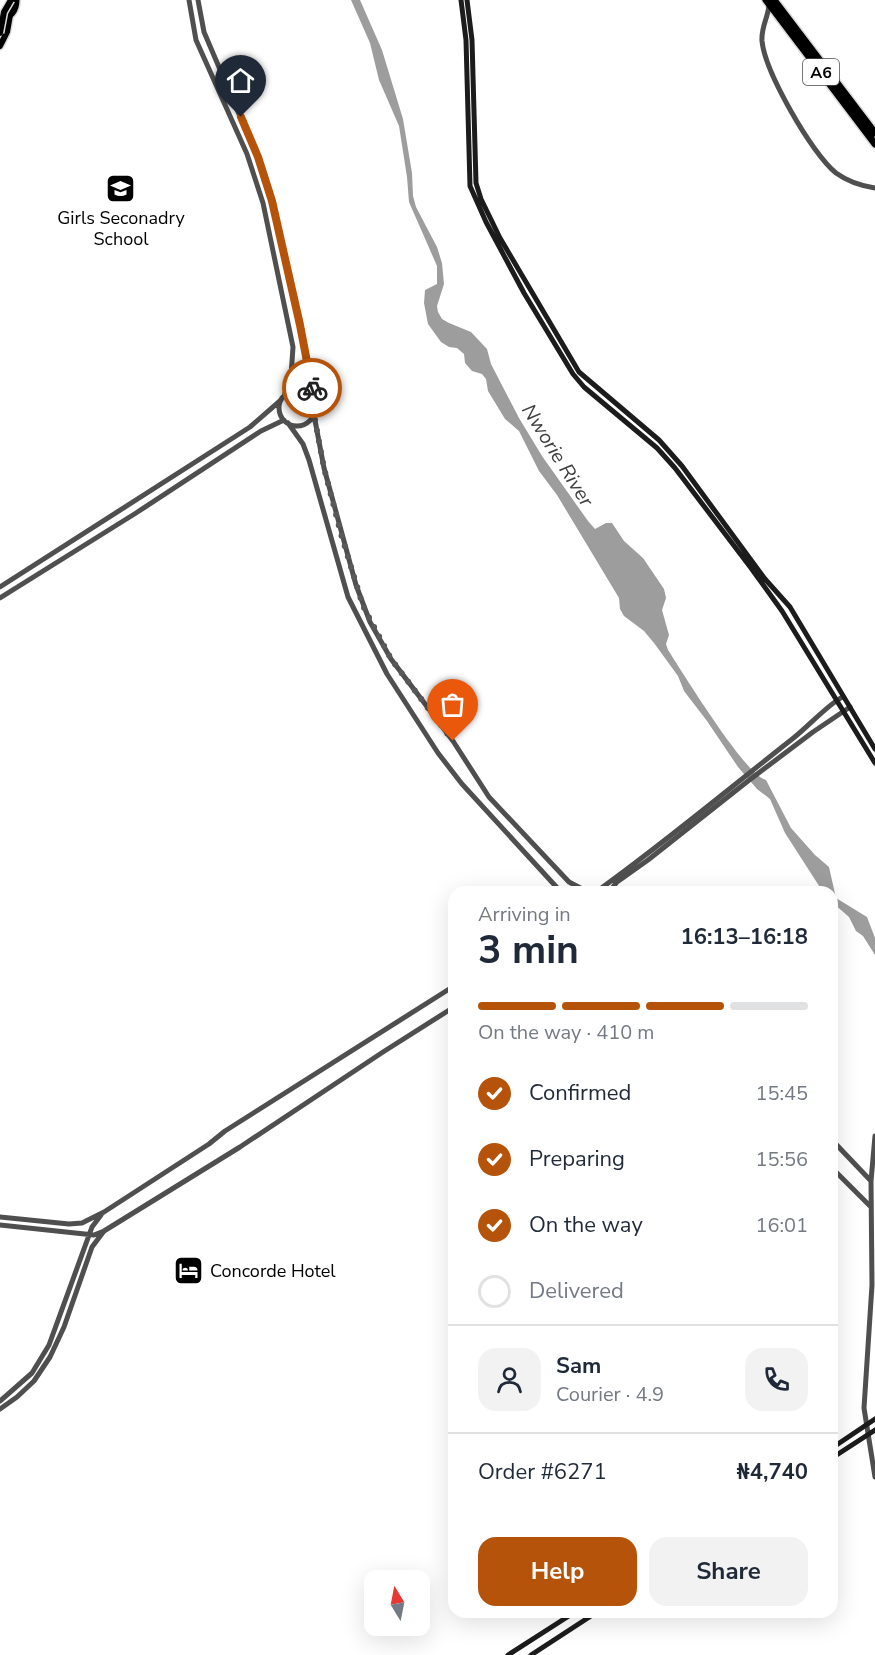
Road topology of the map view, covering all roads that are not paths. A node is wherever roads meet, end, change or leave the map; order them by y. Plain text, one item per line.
1 (22, 0) edge
2 (189, 0) edge
3 (198, 0) edge
4 (461, 0) edge
5 (467, 0) edge
6 (770, 1) edge
7 (14, 2) edge
8 (199, 8) junction
9 (190, 10) junction
10 (10, 15) junction
11 (0, 20) edge
12 (0, 33) edge
13 (0, 46) edge
14 (875, 133) edge
15 (875, 144) edge
16 (875, 189) edge
17 (282, 398) junction
18 (314, 400) junction
19 (314, 415) junction
20 (286, 421) junction
21 (0, 587) edge
22 (0, 598) edge
23 (843, 697) junction
24 (836, 699) junction
25 (850, 707) junction
26 (845, 712) junction
27 (875, 749) edge
28 (875, 763) edge
29 (746, 779) junction
30 (556, 886) edge
31 (577, 886) edge
32 (604, 886) edge
33 (614, 886) edge
34 (448, 990) edge
35 (448, 1011) edge
36 (875, 1136) edge
37 (838, 1146) edge
38 (838, 1174) edge
39 (871, 1181) junction
40 (871, 1207) junction
41 (104, 1212) junction
42 (0, 1217) edge
43 (0, 1225) edge
44 (104, 1231) junction
45 (89, 1234) junction
46 (0, 1401) edge
47 (0, 1409) edge
48 (875, 1419) edge
49 (867, 1426) junction
50 (875, 1430) edge
51 (868, 1435) junction
52 (838, 1444) edge
53 (838, 1454) edge
54 (875, 1477) edge
55 (566, 1618) edge
56 (588, 1618) edge
57 (508, 1655) edge
58 (531, 1655) edge

1 - 7 highway
2 - 9 street
3 - 8 street
4 - 24 main road
5 - 23 main road
6 - 14 highway, A6
6 - 15 highway, A6
6 - 16 street
7 - 10 highway
7 - 12 main road, bridge
8 - 9 street
8 - 18 street
9 - 17 street
10 - 11 highway
10 - 13 main road
17 - 18 street
17 - 20 street
17 - 21 street
18 - 19 street
19 - 20 street
19 - 31 street
20 - 22 street
20 - 30 street
23 - 24 street
23 - 25 main road
24 - 26 main road
24 - 29 street
25 - 26 street
25 - 27 main road
26 - 28 main road
26 - 29 street
29 - 32 street
29 - 33 street
34 - 41 street
35 - 44 street
36 - 39 street
37 - 39 street
38 - 40 street
39 - 40 street
40 - 49 street
41 - 42 street
41 - 45 street
43 - 45 street
44 - 45 street
44 - 47 street
45 - 46 street
48 - 49 main road
49 - 51 street
49 - 52 main road
50 - 51 main road
51 - 53 main road
51 - 54 street
55 - 57 main road
56 - 58 main road

